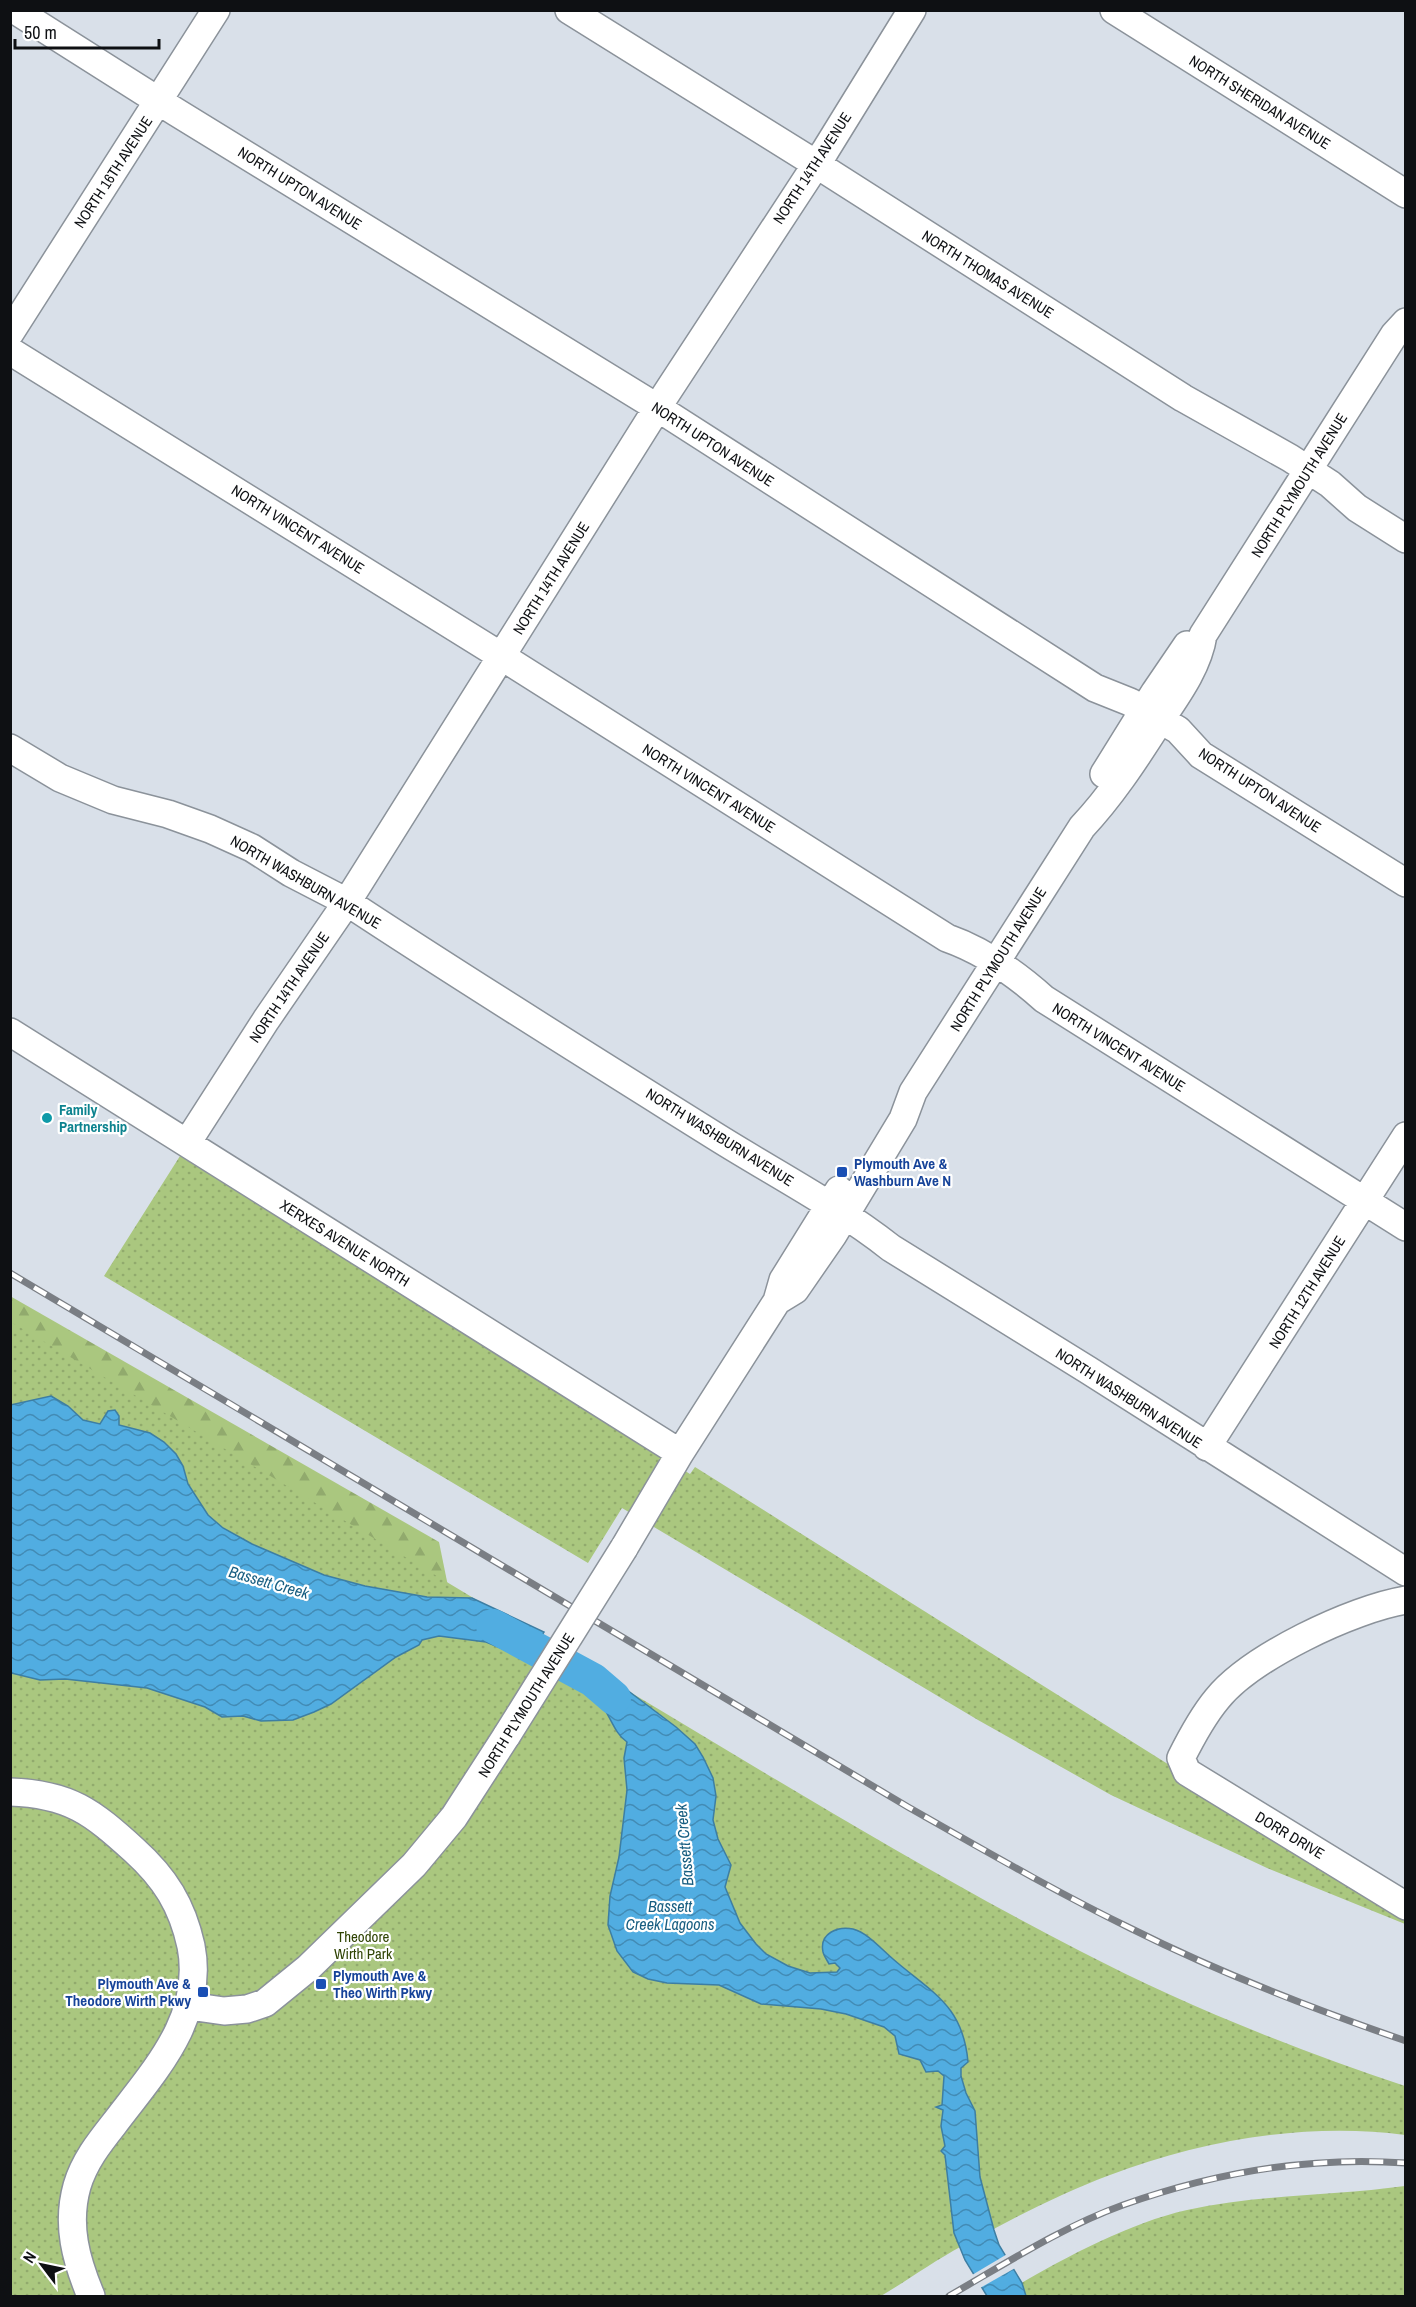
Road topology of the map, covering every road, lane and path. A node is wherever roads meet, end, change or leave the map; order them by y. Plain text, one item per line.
1 (15, 10) edge
2 (216, 10) edge
3 (569, 10) edge
4 (912, 10) edge
5 (1114, 10) edge
6 (158, 101) junction
7 (816, 164) junction
8 (1406, 194) edge
9 (1406, 307) edge
10 (1400, 328) edge
11 (10, 333) edge
12 (10, 351) edge
13 (657, 408) junction
14 (1308, 470) junction
15 (1406, 539) edge
16 (501, 656) junction
17 (1152, 715) junction
18 (10, 748) edge
19 (1406, 883) edge
20 (348, 902) junction
21 (996, 962) junction
22 (10, 1032) edge
23 (1406, 1136) edge
24 (187, 1143) junction
25 (1365, 1201) junction
26 (837, 1209) junction
27 (1406, 1227) edge
28 (1207, 1447) junction
29 (680, 1453) junction
30 (1406, 1572) edge
31 (1406, 1600) edge
32 (10, 1792) edge
33 (1406, 1906) edge
34 (189, 2006) junction
35 (90, 2296) edge

1 - 6 street, NORTH UPTON AVENUE
2 - 6 street, NORTH 16TH AVENUE
3 - 7 street, NORTH THOMAS AVENUE
4 - 7 street, NORTH 14TH AVENUE
5 - 8 street, NORTH SHERIDAN AVENUE
6 - 11 street, NORTH 16TH AVENUE
6 - 13 street, NORTH UPTON AVENUE
7 - 13 street, NORTH 14TH AVENUE
7 - 14 street, NORTH THOMAS AVENUE
9 - 10 street, NORTH PLYMOUTH AVENUE
10 - 14 street, NORTH PLYMOUTH AVENUE
12 - 16 street, NORTH VINCENT AVENUE
13 - 16 street, NORTH 14TH AVENUE
13 - 17 street, NORTH UPTON AVENUE
14 - 15 street, NORTH THOMAS AVENUE
14 - 17 street, NORTH PLYMOUTH AVENUE
16 - 20 street, NORTH 14TH AVENUE
16 - 21 street, NORTH VINCENT AVENUE
17 - 19 street, NORTH UPTON AVENUE
17 - 21 street, NORTH PLYMOUTH AVENUE
18 - 20 street, NORTH WASHBURN AVENUE
20 - 24 street, NORTH 14TH AVENUE
20 - 26 street, NORTH WASHBURN AVENUE
21 - 25 street, NORTH VINCENT AVENUE
21 - 26 street, NORTH PLYMOUTH AVENUE
22 - 24 street, XERXES AVENUE NORTH
23 - 25 street, NORTH 12TH AVENUE
24 - 29 street, XERXES AVENUE NORTH
25 - 27 street, NORTH VINCENT AVENUE
25 - 28 street, NORTH 12TH AVENUE
26 - 28 street, NORTH WASHBURN AVENUE
26 - 29 street, NORTH PLYMOUTH AVENUE
28 - 30 street, NORTH WASHBURN AVENUE
29 - 34 street, NORTH PLYMOUTH AVENUE, bridge
31 - 33 street, DORR DRIVE
32 - 34 street
34 - 35 street

